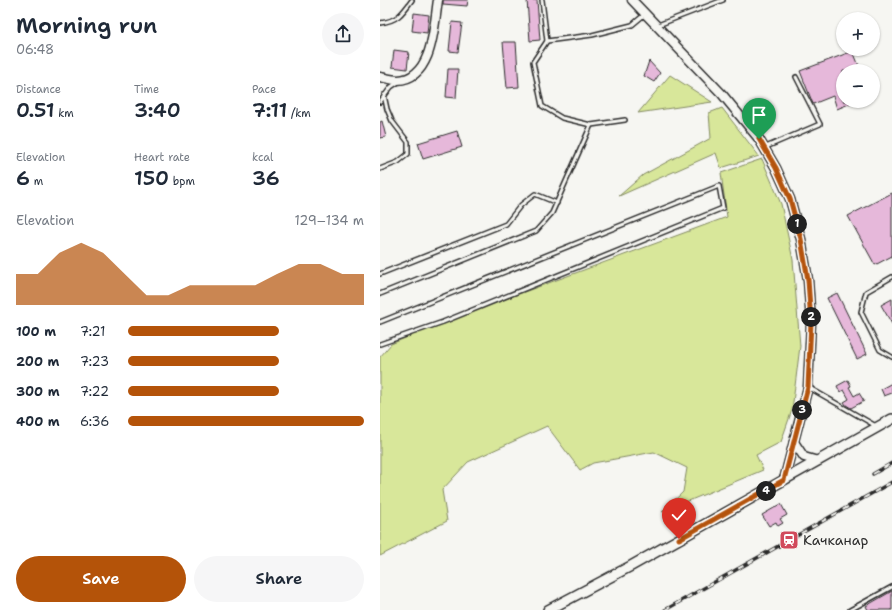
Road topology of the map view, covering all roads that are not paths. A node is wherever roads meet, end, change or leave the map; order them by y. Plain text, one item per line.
1 (412, 0) edge
2 (438, 0) edge
3 (542, 0) edge
4 (632, 0) edge
5 (723, 0) edge
6 (646, 14) junction
7 (380, 23) edge
8 (657, 26) junction
9 (546, 41) junction
10 (380, 77) edge
11 (796, 77) dead end
12 (400, 80) junction
13 (384, 95) junction
14 (380, 102) edge
15 (625, 120) dead end
16 (591, 125) junction
17 (764, 147) junction
18 (380, 168) edge
19 (557, 203) junction
20 (380, 274) edge
21 (892, 277) edge
22 (380, 294) edge
23 (380, 322) edge
24 (380, 343) edge
25 (892, 357) edge
26 (808, 387) junction
27 (892, 419) edge
28 (877, 427) junction
29 (794, 442) junction
30 (818, 461) junction
31 (784, 480) junction
32 (892, 587) edge
33 (548, 610) edge
34 (850, 610) edge

1 - 7 lane
2 - 12 street
3 - 9 lane
4 - 6 street
5 - 8 lane
6 - 8 street
6 - 9 lane
8 - 17 street
9 - 16 lane
10 - 12 street
11 - 17 lane
12 - 13 lane
13 - 14 lane
13 - 18 lane
15 - 16 lane
16 - 19 lane
17 - 26 street
19 - 20 lane
19 - 22 lane
21 - 25 lane
23 - 24 lane
26 - 28 lane
26 - 29 street
27 - 28 main road
28 - 30 main road
29 - 30 street
29 - 31 street
30 - 31 main road
31 - 33 main road
32 - 34 lane

